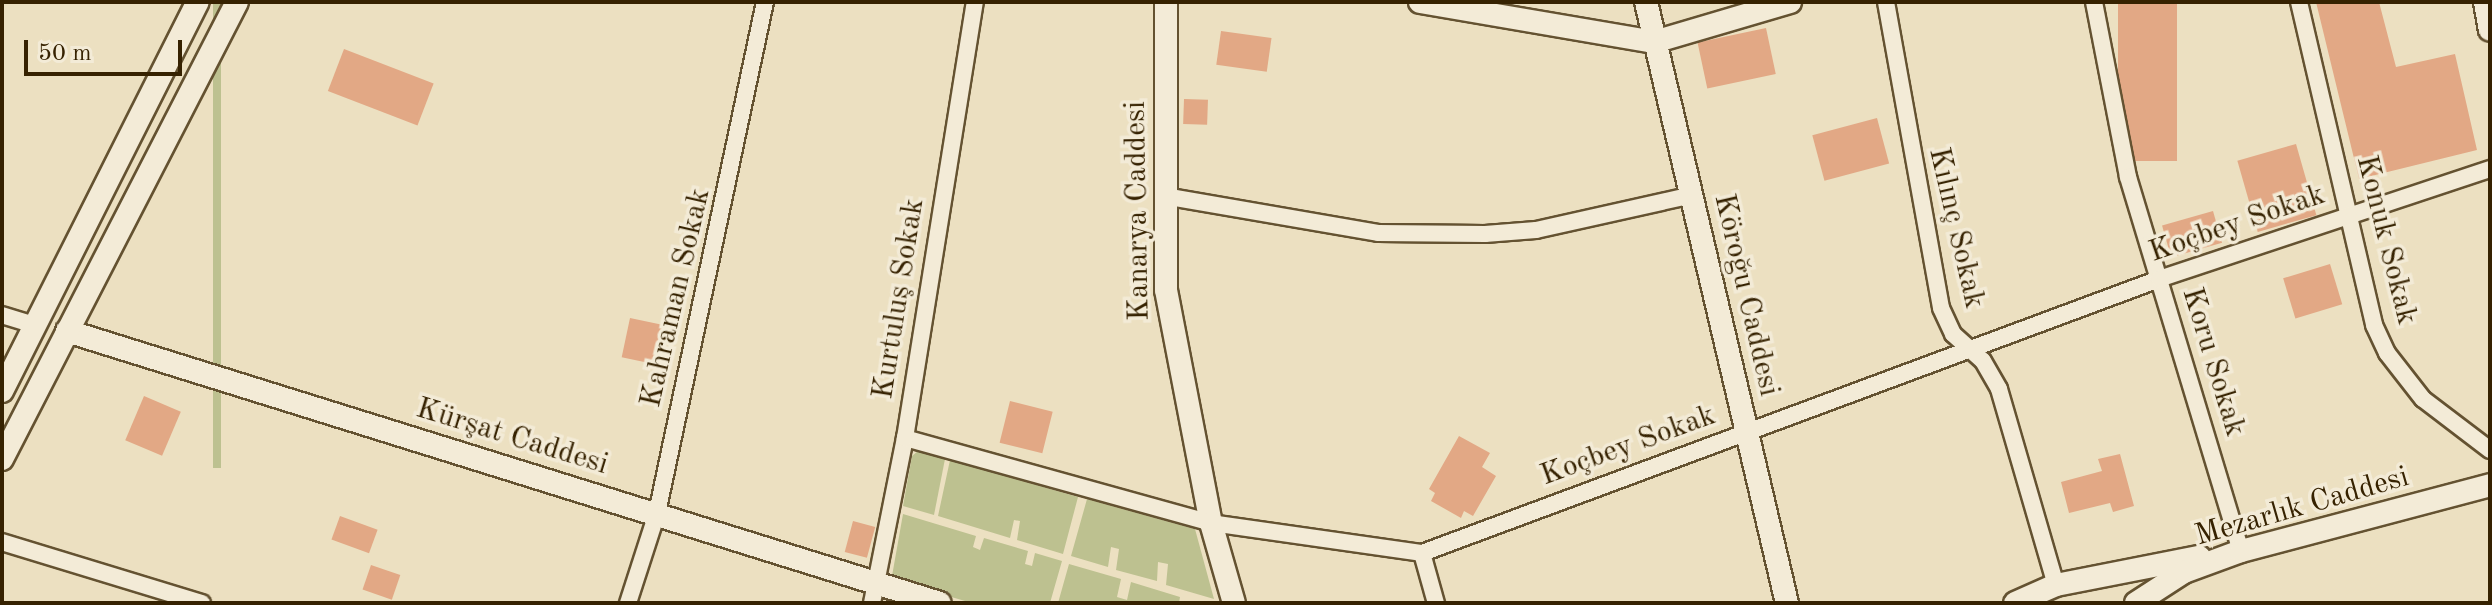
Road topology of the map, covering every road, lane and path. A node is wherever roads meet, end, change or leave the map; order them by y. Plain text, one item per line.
1 (198, 2) edge
2 (237, 2) edge
3 (765, 2) edge
4 (975, 2) edge
5 (1166, 2) edge
6 (1420, 2) edge
7 (1646, 2) edge
8 (1790, 2) edge
9 (1886, 2) edge
10 (2094, 2) edge
11 (2299, 2) edge
12 (2485, 2) edge
13 (2490, 30) edge
14 (1654, 42) junction
15 (2490, 169) edge
16 (1693, 195) junction
17 (1164, 196) junction
18 (2349, 216) junction
19 (2159, 279) junction
20 (2, 315) edge
21 (35, 325) junction
22 (67, 331) junction
23 (1970, 349) junction
24 (2, 391) edge
25 (1747, 431) junction
26 (905, 438) junction
27 (2490, 450) edge
28 (2, 459) edge
29 (2490, 485) edge
30 (657, 513) junction
31 (1211, 523) junction
32 (2, 542) edge
33 (2241, 551) junction
34 (1422, 553) junction
35 (2056, 585) junction
36 (874, 594) edge
37 (168, 598) edge
38 (202, 603) edge
39 (628, 603) edge
40 (940, 603) edge
41 (1234, 603) edge
42 (1436, 603) edge
43 (1787, 603) edge
44 (2015, 603) edge
45 (2136, 603) edge

1 - 21 street
2 - 22 street
3 - 30 street, Kahraman Sokak
4 - 26 street, Kurtuluş Sokak
5 - 17 street, Kanarya Caddesi
6 - 14 street
7 - 14 street, Köroğu Caddesi
8 - 14 street
9 - 23 street, Kılınç Sokak
10 - 19 street, Koru Sokak
11 - 18 street, Konuk Sokak
12 - 13 street
14 - 16 street, Köroğu Caddesi
15 - 18 street, Koçbey Sokak
16 - 17 street
16 - 25 street, Köroğu Caddesi
17 - 31 street, Kanarya Caddesi
18 - 19 street, Koçbey Sokak
18 - 27 street, Konuk Sokak
19 - 23 street, Koçbey Sokak
19 - 33 street, Koru Sokak
20 - 21 street
21 - 24 street
22 - 28 street
22 - 30 street, Kürşat Caddesi
23 - 25 street, Koçbey Sokak
23 - 35 street, Kılınç Sokak
25 - 34 street, Koçbey Sokak
25 - 43 street, Köroğu Caddesi
26 - 31 street, Koçbey Sokak
26 - 36 street, Kurtuluş Sokak
29 - 33 street, Mezarlık Caddesi
30 - 36 street, Kürşat Caddesi
30 - 39 street, Kahraman Sokak
31 - 34 street, Koçbey Sokak
31 - 41 street, Kanarya Caddesi
32 - 37 street
33 - 35 street
33 - 45 street, Mezarlık Caddesi
34 - 42 street
35 - 44 street
36 - 40 street, Kürşat Caddesi
37 - 38 street

